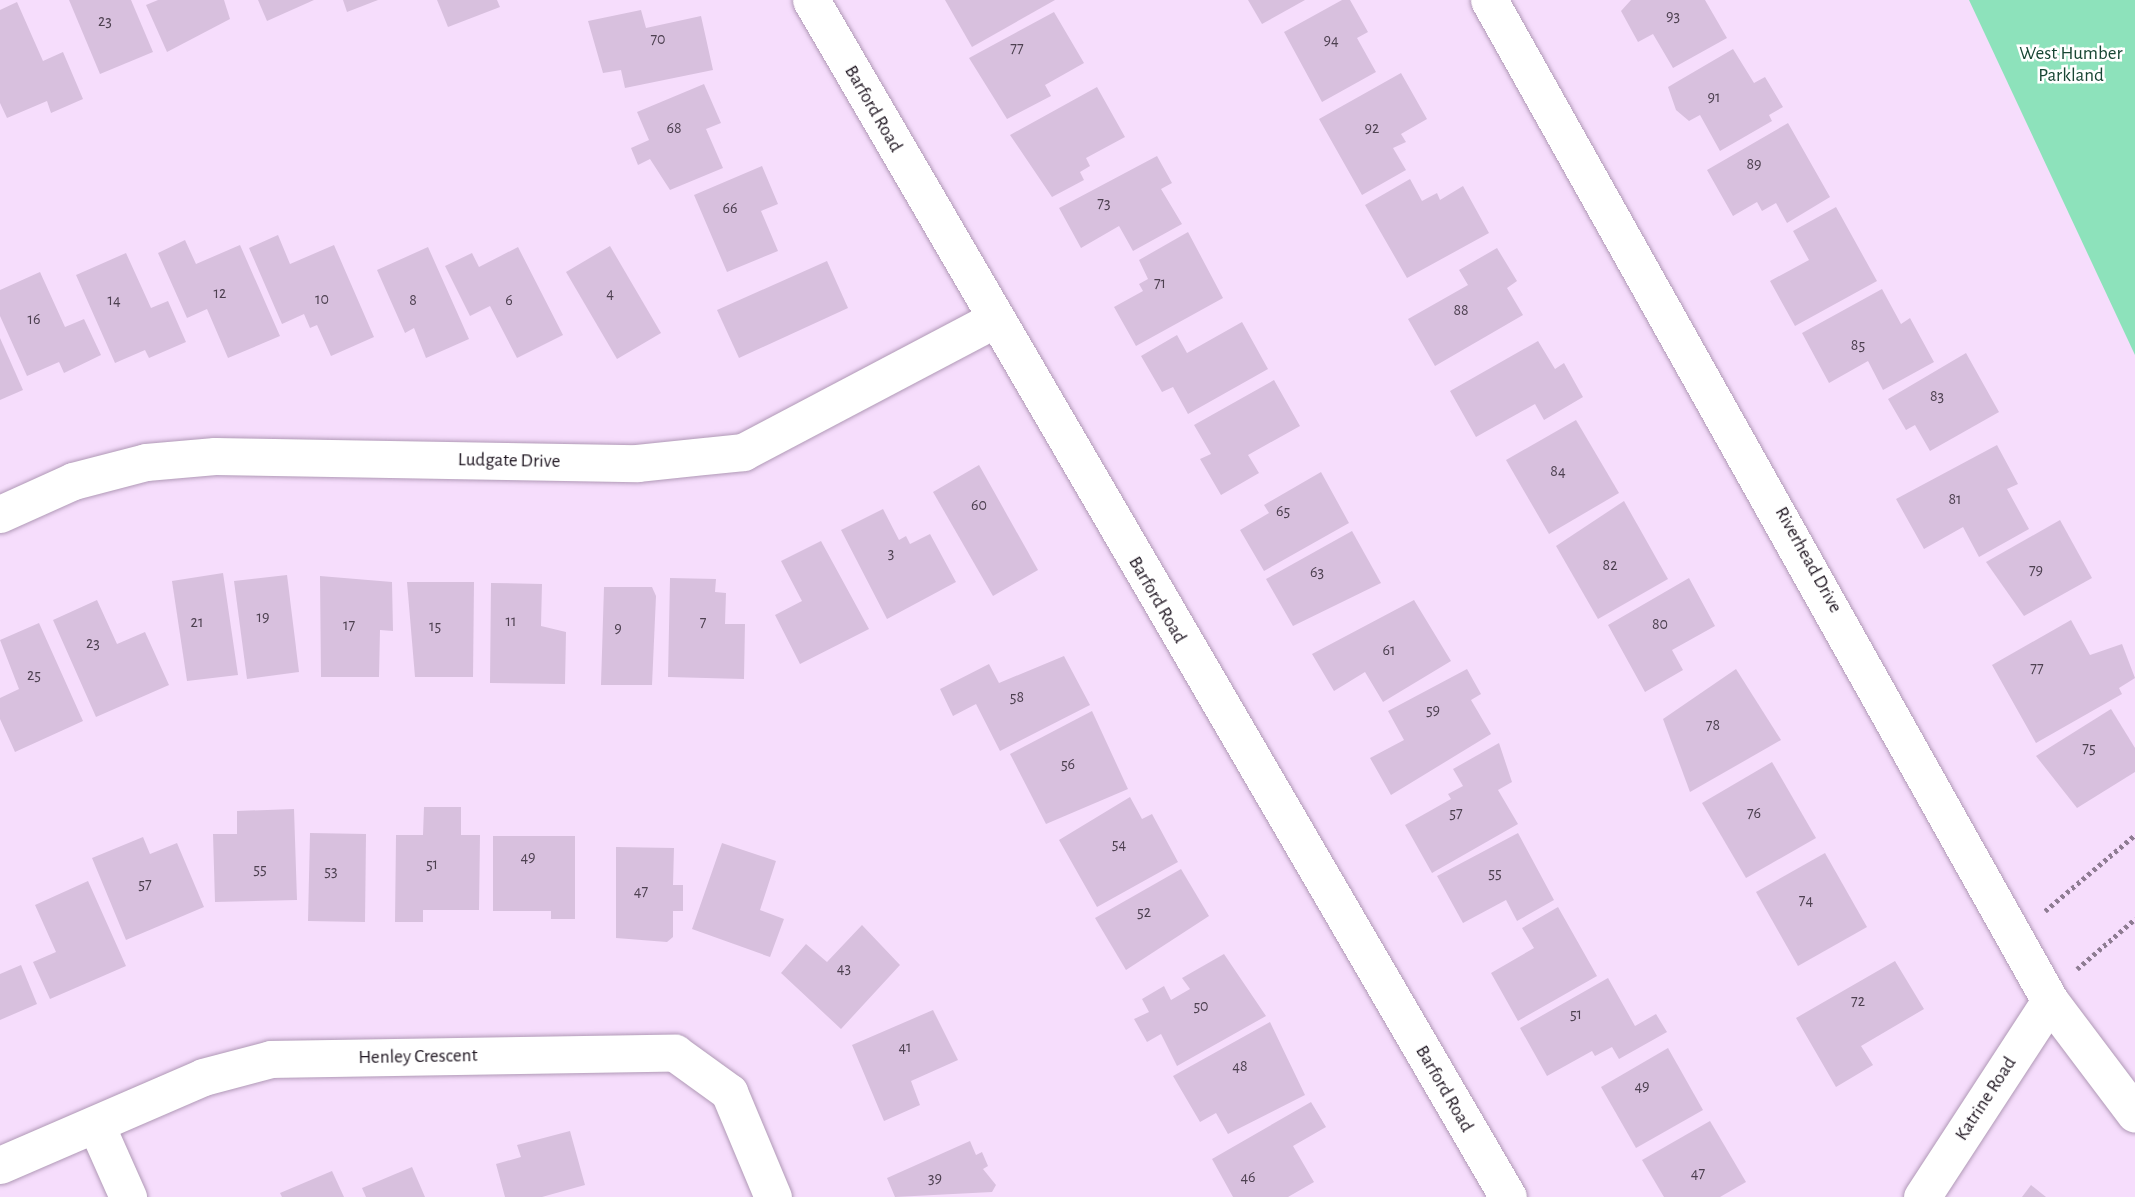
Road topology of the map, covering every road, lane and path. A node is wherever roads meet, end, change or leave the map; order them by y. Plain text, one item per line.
1 (811, 0) edge
2 (1489, 0) edge
3 (993, 320) junction
4 (0, 514) edge
5 (2135, 835) edge
6 (2135, 919) edge
7 (2014, 935) junction
8 (2048, 997) junction
9 (2135, 1114) edge
10 (96, 1125) junction
11 (0, 1165) edge
12 (128, 1197) edge
13 (773, 1197) edge
14 (1508, 1197) edge
15 (1922, 1197) edge

1 - 3 street, Barford Road
2 - 7 street, Riverhead Drive
3 - 4 street, Ludgate Drive
3 - 14 street, Barford Road
5 - 7 path
6 - 8 path
7 - 8 street, Riverhead Drive
8 - 9 street, Riverhead Drive
8 - 15 street, Katrine Road
10 - 11 street, Henley Crescent
10 - 12 street
10 - 13 street, Henley Crescent

